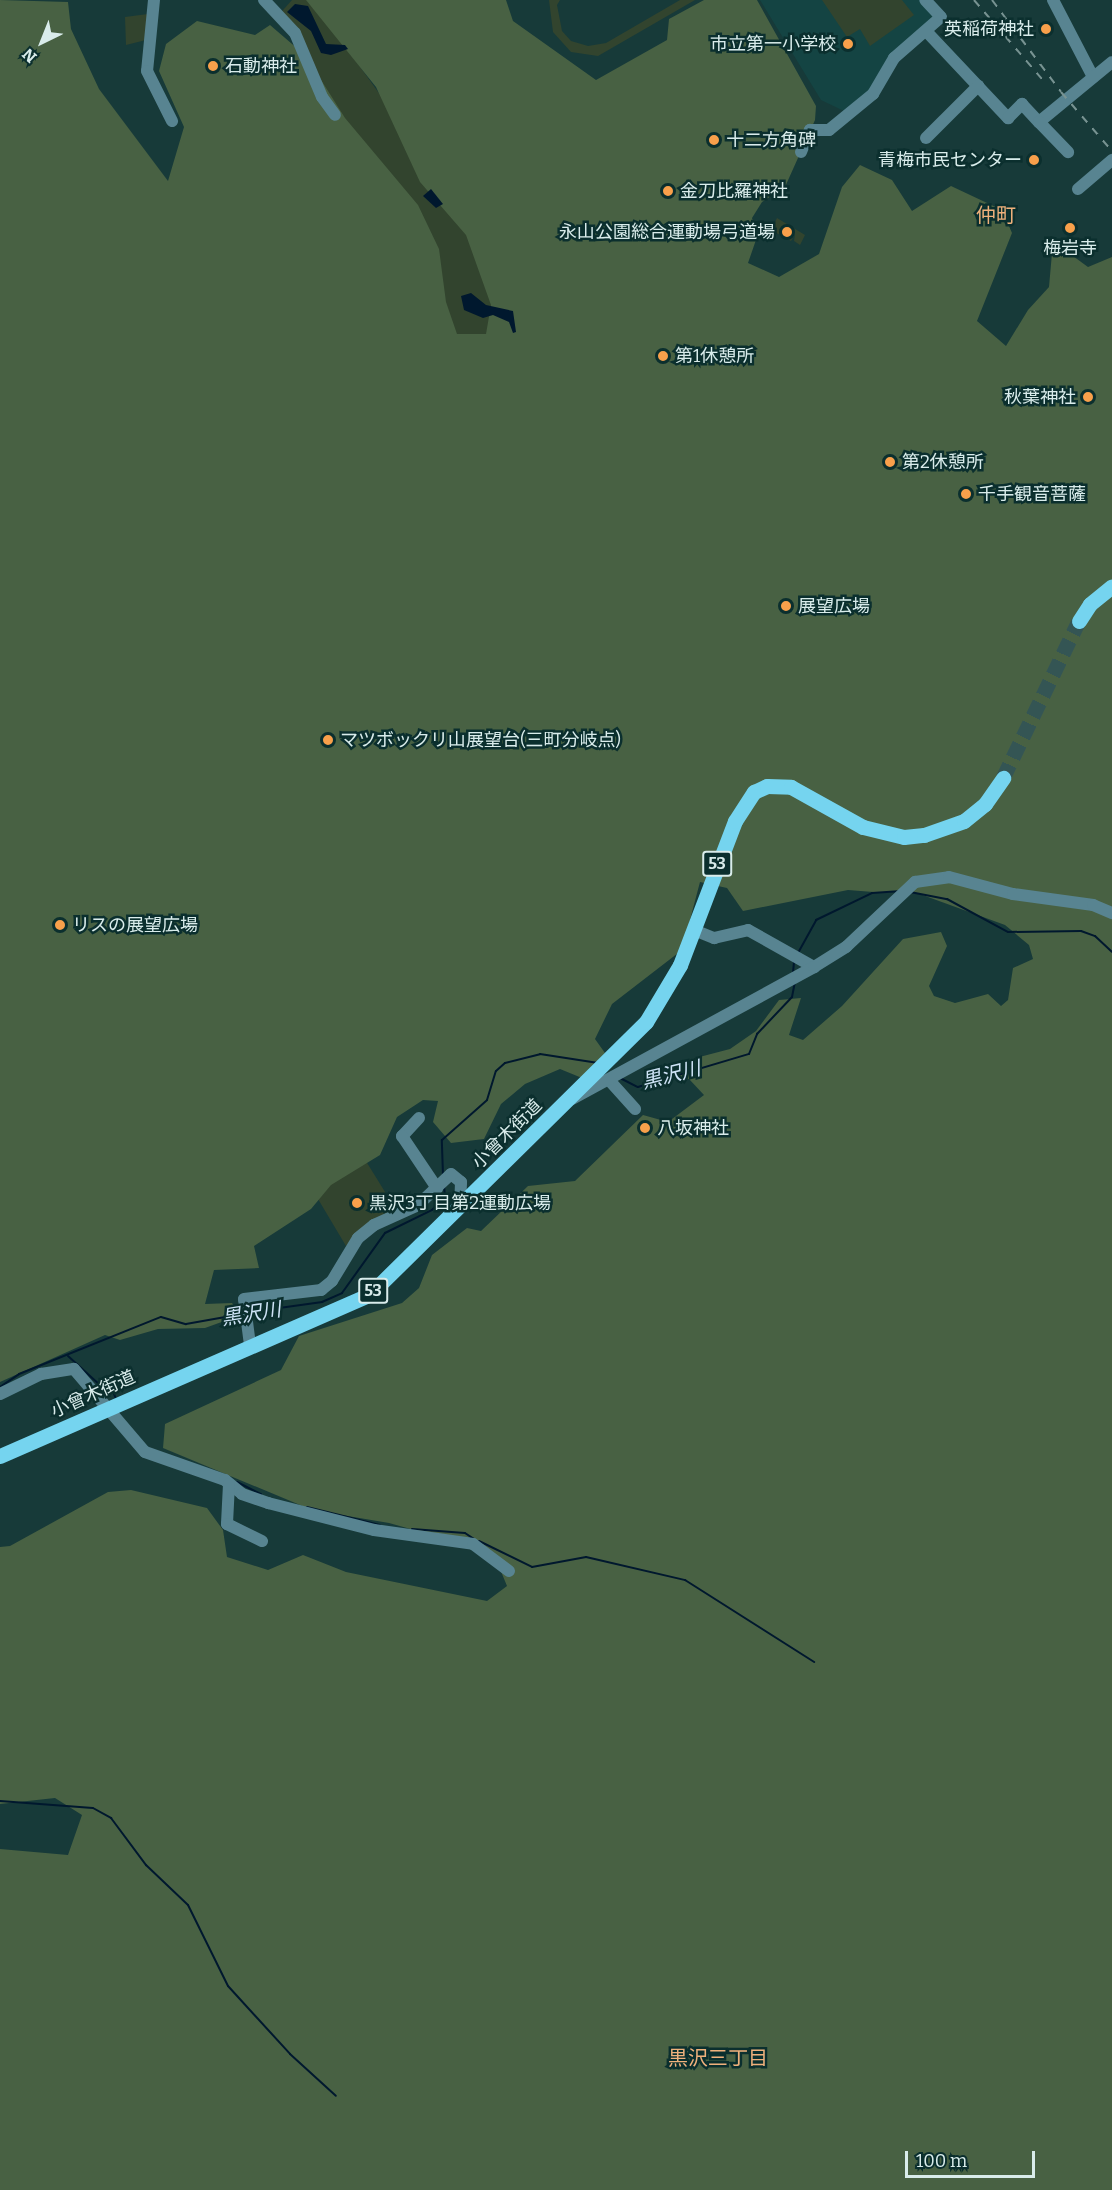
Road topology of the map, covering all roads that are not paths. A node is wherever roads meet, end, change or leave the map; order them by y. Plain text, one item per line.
1 (154, 0) edge
2 (264, 0) edge
3 (925, 0) edge
4 (1053, 0) edge
5 (926, 31) junction
6 (1111, 65) edge
7 (1093, 77) junction
8 (978, 86) junction
9 (335, 115) dead end
10 (172, 121) dead end
11 (1039, 122) junction
12 (926, 138) dead end
13 (801, 152) dead end
14 (1068, 152) dead end
15 (1112, 160) edge
16 (1078, 189) dead end
17 (1112, 586) edge
18 (1079, 621) tunnel mouth
19 (1003, 778) tunnel mouth
20 (1112, 913) edge
21 (694, 930) junction
22 (814, 967) junction
23 (611, 1072) junction
24 (635, 1109) dead end
25 (419, 1118) dead end
26 (438, 1188) junction
27 (460, 1208) junction
28 (250, 1345) junction
29 (0, 1394) edge
30 (115, 1405) junction
31 (0, 1456) edge
32 (229, 1484) junction
33 (262, 1541) dead end
34 (509, 1571) dead end

1 - 10 street
2 - 9 street
3 - 5 street
4 - 7 street
5 - 8 street
5 - 13 street
6 - 7 street
7 - 11 street
8 - 11 street
8 - 12 street
11 - 14 street
15 - 16 street
17 - 18 main road
19 - 21 main road, 小曾木街道 / 53
20 - 22 street
21 - 22 street
21 - 23 main road, 小曾木街道 / 53
22 - 23 street
23 - 24 street
23 - 27 main road, 小曾木街道 / 53
25 - 26 street
26 - 27 street
26 - 28 street
27 - 28 main road, 小曾木街道 / 53
28 - 30 main road, 小曾木街道 / 53
29 - 30 street
30 - 31 main road, 小曾木街道 / 53
30 - 32 street
32 - 33 street
32 - 34 street

